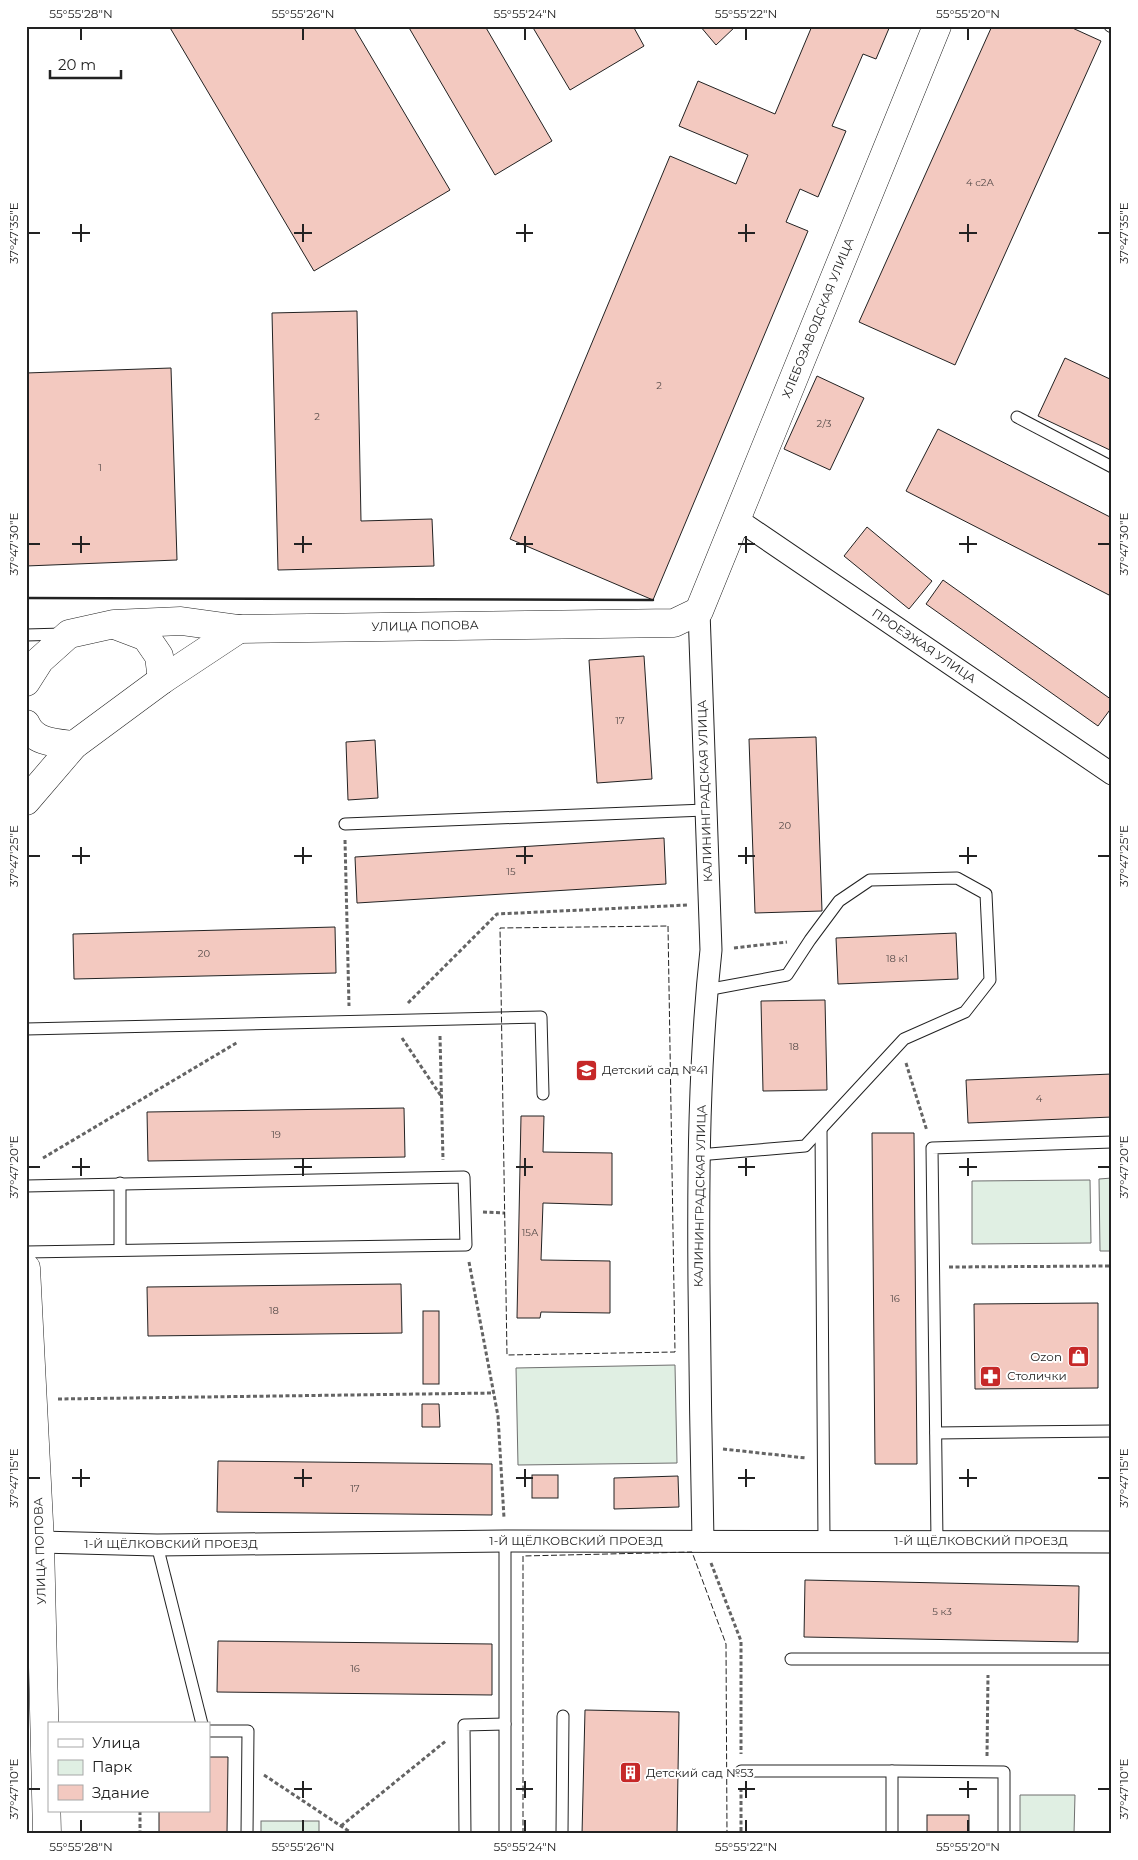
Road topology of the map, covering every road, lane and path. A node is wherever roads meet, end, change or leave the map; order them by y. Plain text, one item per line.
1 (936, 26) edge
2 (1017, 417) dead end
3 (1112, 467) edge
4 (737, 519) junction
5 (700, 611) junction
6 (114, 624) junction
7 (238, 629) junction
8 (69, 634) junction
9 (26, 635) edge
10 (162, 680) junction
11 (26, 682) edge
12 (26, 724) edge
13 (74, 745) junction
14 (1112, 774) edge
15 (26, 801) edge
16 (706, 810) junction
17 (345, 824) joint
18 (709, 904) junction
19 (810, 940) junction
20 (711, 950) junction
21 (706, 990) junction
22 (440, 1020) junction
23 (391, 1021) junction
24 (350, 1022) junction
25 (268, 1024) junction
26 (26, 1030) edge
27 (900, 1044) junction
28 (543, 1094) dead end
29 (441, 1096) junction
30 (821, 1129) junction
31 (1112, 1142) edge
32 (932, 1148) junction
33 (698, 1155) junction
34 (43, 1158) dead end
35 (443, 1178) junction
36 (120, 1183) junction
37 (26, 1186) edge
38 (466, 1245) junction
39 (120, 1250) junction
40 (26, 1252) edge
41 (1112, 1266) edge
42 (934, 1267) junction
43 (26, 1268) edge
44 (494, 1393) junction
45 (58, 1400) dead end
46 (1112, 1431) edge
47 (936, 1433) junction
48 (700, 1446) junction
49 (824, 1460) junction
50 (505, 1541) junction
51 (703, 1541) junction
52 (824, 1541) junction
53 (937, 1541) junction
54 (40, 1542) junction
55 (1112, 1542) edge
56 (158, 1545) junction
57 (791, 1659) dead end
58 (988, 1659) junction
59 (1112, 1659) edge
60 (563, 1716) dead end
61 (202, 1722) edge
62 (505, 1724) junction
63 (464, 1725) junction
64 (210, 1731) edge
65 (247, 1764) junction
66 (741, 1771) junction
67 (892, 1771) junction
68 (987, 1772) junction
69 (47, 1799) edge
70 (140, 1812) edge
71 (341, 1826) junction
72 (47, 1834) edge
73 (140, 1834) edge
74 (247, 1834) edge
75 (353, 1834) edge
76 (465, 1834) edge
77 (505, 1834) edge
78 (562, 1834) edge
79 (741, 1834) edge
80 (892, 1834) edge
81 (1004, 1834) edge

1 - 4 street, ХЛЕБОЗАВОДСКАЯ УЛИЦА
2 - 3 lane
4 - 5 street, ХЛЕБОЗАВОДСКАЯ УЛИЦА
4 - 14 street, ПРОЕЗЖАЯ УЛИЦА
5 - 7 street, УЛИЦА ПОПОВА
5 - 16 street, КАЛИНИНГРАДСКАЯ УЛИЦА
6 - 7 street, УЛИЦА ПОПОВА
6 - 8 street
6 - 10 street
7 - 10 street
8 - 9 lane
8 - 11 street
10 - 13 street
12 - 13 street
13 - 15 street
16 - 17 lane
16 - 18 street, КАЛИНИНГРАДСКАЯ УЛИЦА
17 - 24 path
18 - 20 street, КАЛИНИНГРАДСКАЯ УЛИЦА
18 - 23 path
19 - 20 path
19 - 21 lane
19 - 27 lane
20 - 21 street, КАЛИНИНГРАДСКАЯ УЛИЦА
21 - 33 street, КАЛИНИНГРАДСКАЯ УЛИЦА
22 - 23 lane
22 - 28 lane
22 - 29 path
23 - 24 lane
23 - 29 path
24 - 25 lane
25 - 26 lane
25 - 34 path
27 - 30 lane
27 - 32 path
29 - 35 path
30 - 33 lane
30 - 49 lane
31 - 32 lane
32 - 42 lane
33 - 48 street, КАЛИНИНГРАДСКАЯ УЛИЦА
35 - 36 lane
35 - 38 lane
36 - 37 lane
36 - 39 lane
38 - 39 lane
38 - 44 path
39 - 40 lane
41 - 42 path
42 - 47 lane
43 - 54 street, УЛИЦА ПОПОВА
44 - 45 path
44 - 50 path
46 - 47 lane
47 - 53 lane
48 - 49 path
48 - 51 street, КАЛИНИНГРАДСКАЯ УЛИЦА
49 - 52 lane
50 - 51 street, 1-Й ЩЁЛКОВСКИЙ ПРОЕЗД
50 - 56 street, 1-Й ЩЁЛКОВСКИЙ ПРОЕЗД
50 - 62 lane
51 - 52 street, 1-Й ЩЁЛКОВСКИЙ ПРОЕЗД
51 - 66 path
52 - 53 street, 1-Й ЩЁЛКОВСКИЙ ПРОЕЗД
53 - 55 street, 1-Й ЩЁЛКОВСКИЙ ПРОЕЗД
54 - 56 street, 1-Й ЩЁЛКОВСКИЙ ПРОЕЗД
54 - 69 street, УЛИЦА ПОПОВА
56 - 61 lane
57 - 58 lane
58 - 59 lane
58 - 68 path
60 - 78 lane
62 - 63 lane
62 - 77 lane
63 - 71 path
63 - 76 lane
64 - 65 lane
65 - 71 path
65 - 74 lane
66 - 67 lane
66 - 79 path
67 - 68 lane
67 - 80 lane
68 - 81 lane
69 - 72 street, УЛИЦА ПОПОВА
70 - 73 path
71 - 75 path

